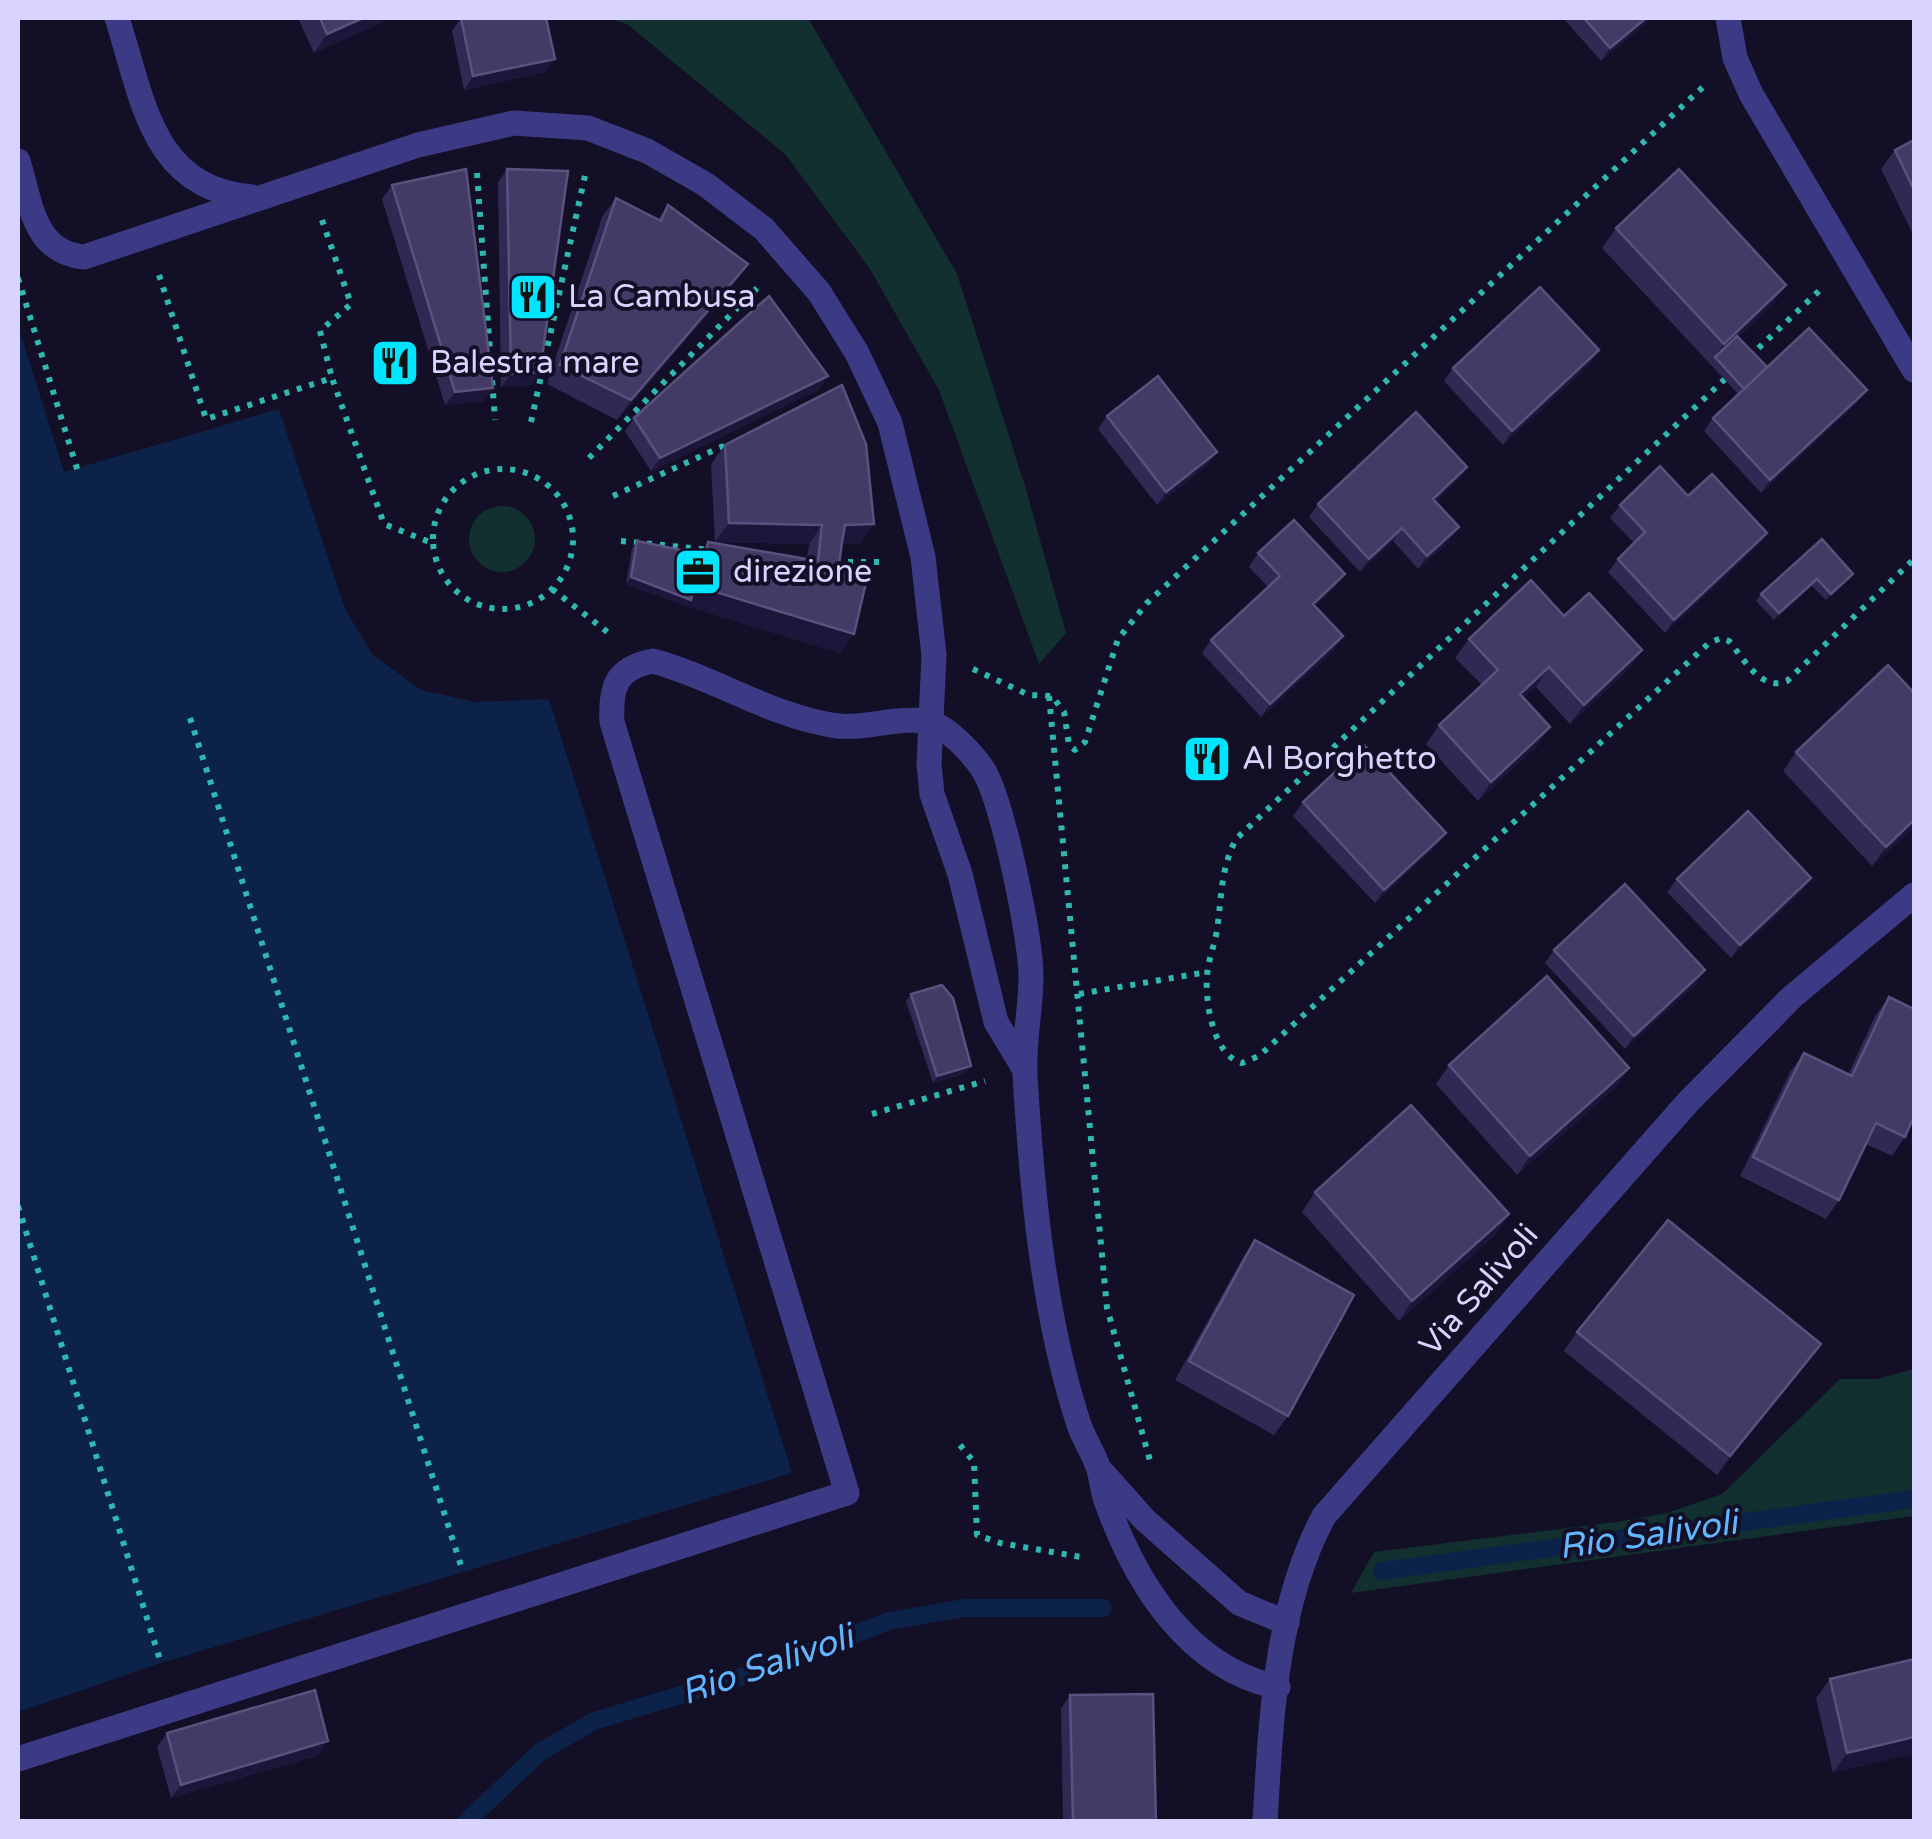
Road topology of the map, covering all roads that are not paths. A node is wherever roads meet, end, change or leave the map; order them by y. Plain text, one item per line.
1 (117, 18) edge
2 (1728, 18) edge
3 (18, 160) edge
4 (258, 197) junction
5 (1914, 370) edge
6 (930, 723) junction
7 (1914, 896) edge
8 (1025, 1070) junction
9 (1098, 1468) junction
10 (1286, 1623) junction
11 (1278, 1687) junction
12 (18, 1759) edge
13 (1265, 1822) edge

1 - 4 street
2 - 5 street
3 - 4 street
4 - 6 street
6 - 8 street
6 - 8 street
6 - 12 street
7 - 10 street, Via Salivoli
8 - 9 street
9 - 10 street
9 - 11 street
10 - 11 street, Via Salivoli
11 - 13 street, Via Salivoli

